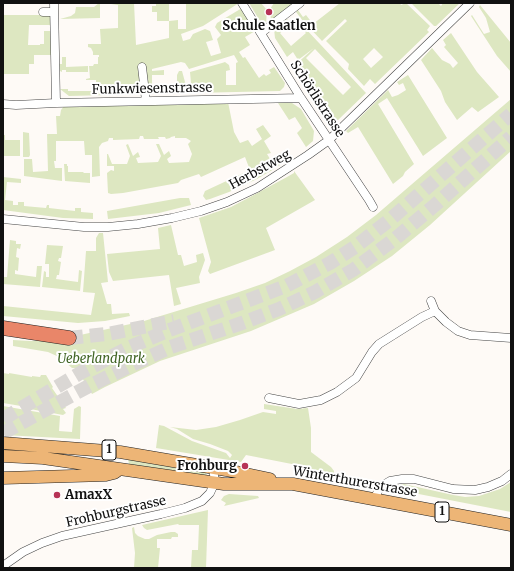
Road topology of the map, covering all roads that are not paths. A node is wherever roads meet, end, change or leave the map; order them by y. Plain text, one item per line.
1 (54, 3) edge
2 (242, 3) edge
3 (300, 3) edge
4 (470, 3) edge
5 (43, 12) dead end
6 (54, 12) junction
7 (260, 33) junction
8 (142, 66) dead end
9 (301, 98) junction
10 (146, 101) junction
11 (56, 103) junction
12 (3, 104) edge
13 (329, 140) junction
14 (372, 207) dead end
15 (3, 219) edge
16 (431, 301) dead end
17 (435, 311) junction
18 (3, 328) edge
19 (69, 338) tunnel mouth
20 (511, 338) edge
21 (269, 398) dead end
22 (3, 443) edge
23 (120, 452) junction
24 (3, 456) edge
25 (213, 467) junction
26 (119, 469) junction
27 (511, 474) edge
28 (3, 478) edge
29 (215, 482) junction
30 (293, 484) junction
31 (374, 500) junction
32 (511, 525) edge
33 (3, 566) edge

1 - 6 street
2 - 7 street, Schörlistrasse
3 - 7 street
4 - 13 street, Herbstweg
5 - 6 street
6 - 11 street
7 - 9 street, Schörlistrasse
8 - 10 street
9 - 10 street, Funkwiesenstrasse
9 - 13 street, Schörlistrasse
10 - 11 street, Funkwiesenstrasse
11 - 12 street, Funkwiesenstrasse
13 - 14 street, Schörlistrasse
13 - 15 street, Herbstweg
16 - 17 street
17 - 20 street
17 - 21 street
18 - 19 highway
22 - 23 main road, 1
23 - 25 main road, 1
23 - 26 main road
24 - 26 main road
25 - 29 street
25 - 30 main road, 1
26 - 28 main road, Winterthurerstrasse / 1
26 - 29 main road, Winterthurerstrasse / 1
27 - 31 street
29 - 30 main road, Winterthurerstrasse / 1
29 - 33 street, Frohburgstrasse
30 - 31 main road, Winterthurerstrasse / 1
31 - 32 main road, Winterthurerstrasse / 1

